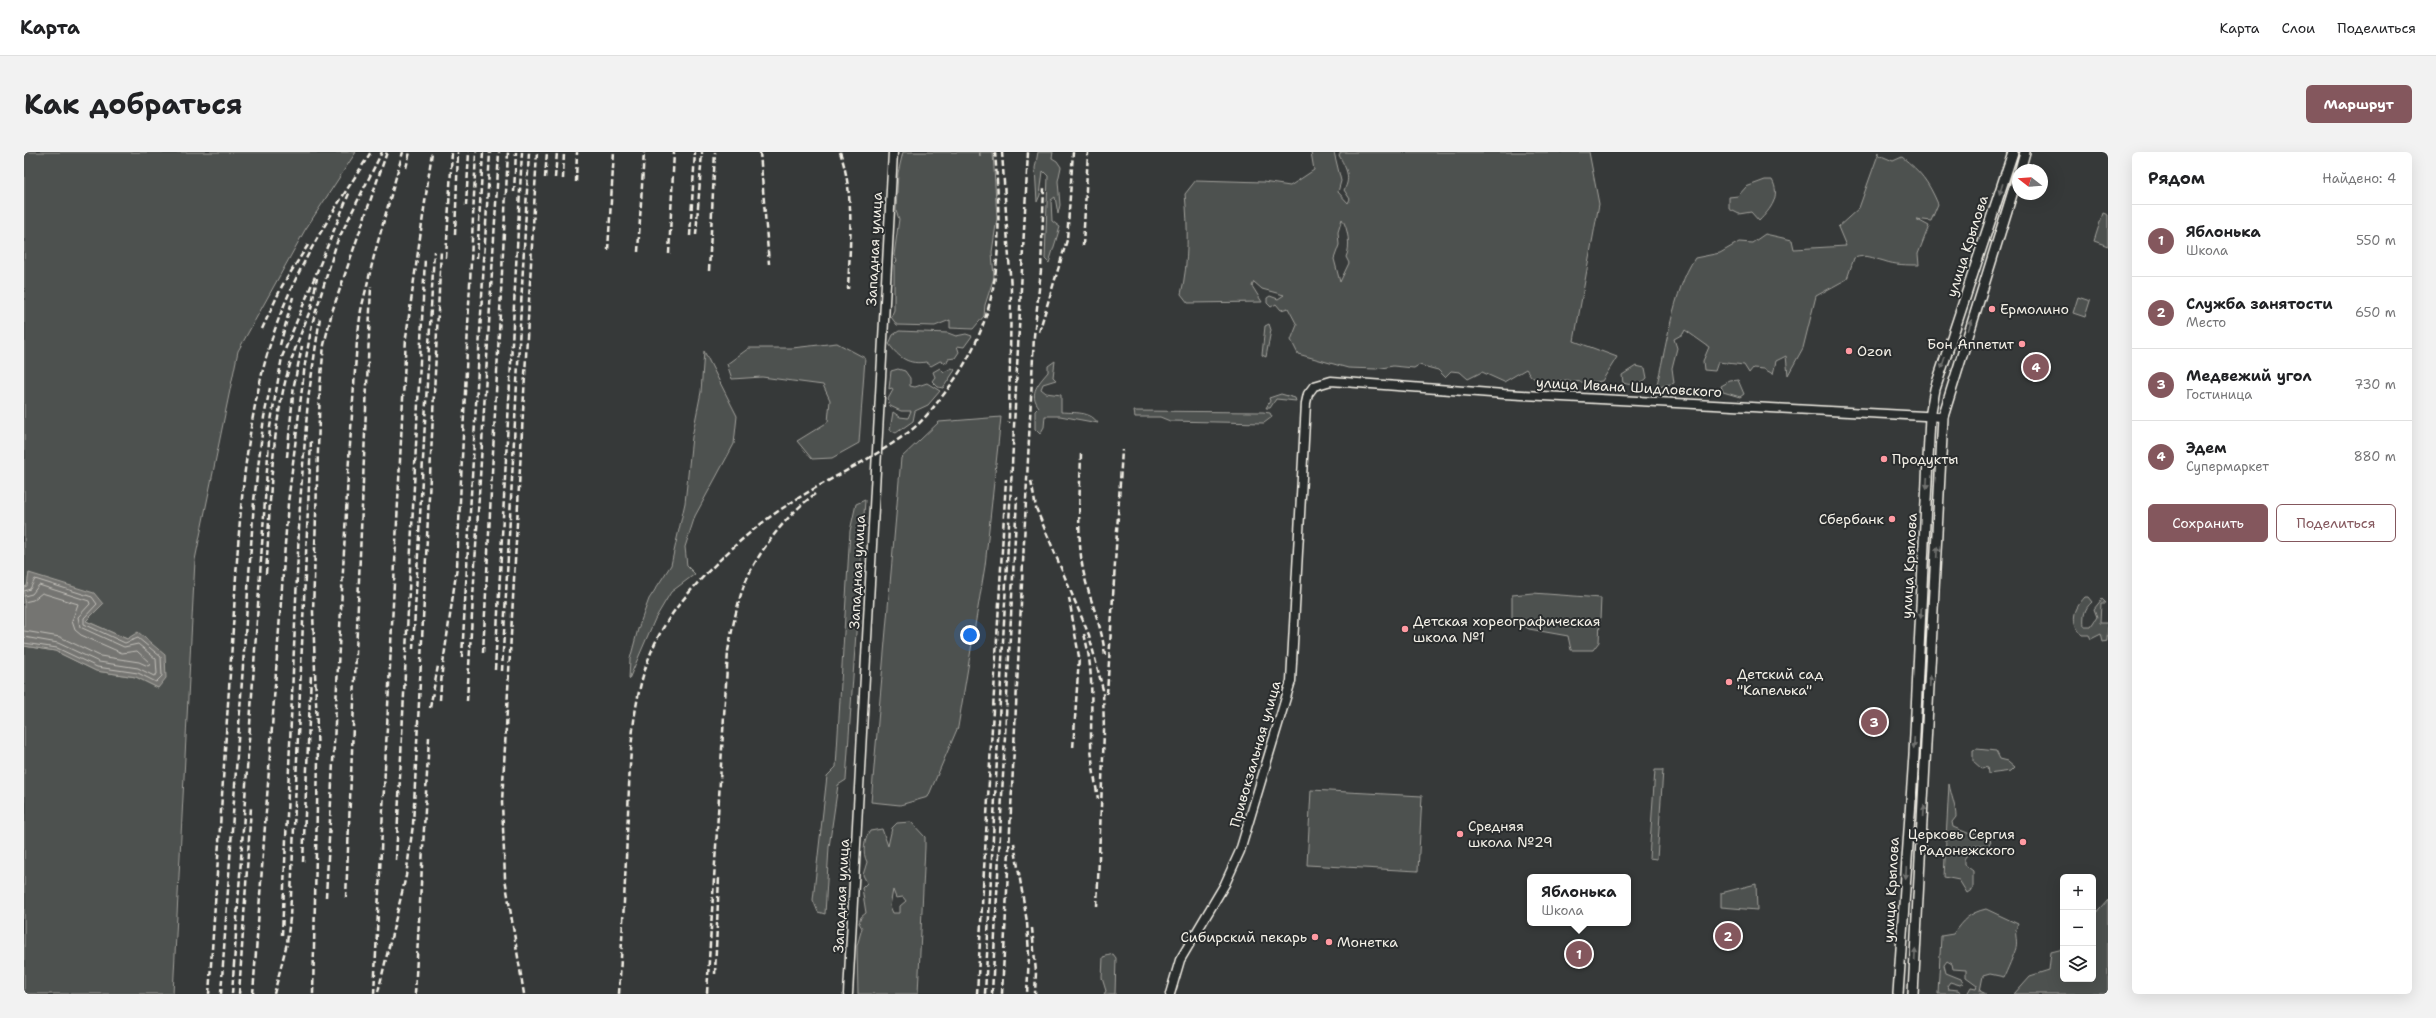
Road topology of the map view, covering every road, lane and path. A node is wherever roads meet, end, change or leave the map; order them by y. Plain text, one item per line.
1 (893, 152) edge
2 (2013, 152) edge
3 (2025, 152) edge
4 (2022, 164) edge
5 (2012, 194) edge
6 (1314, 386) joint
7 (1930, 416) junction
8 (1943, 417) junction
9 (848, 994) edge
10 (1170, 994) edge
11 (1898, 994) edge
12 (1913, 994) edge

1 - 9 street, Западная улица
2 -> 7 main road, улица Крылова
3 - 4 main road
8 -> 5 main road, улица Крылова
6 - 7 street, улица Ивана Шидловского
6 - 10 street, Привокзальная улица
7 - 8 street, улица Ивана Шидловского
7 -> 11 main road, улица Крылова
12 -> 8 main road, улица Крылова

